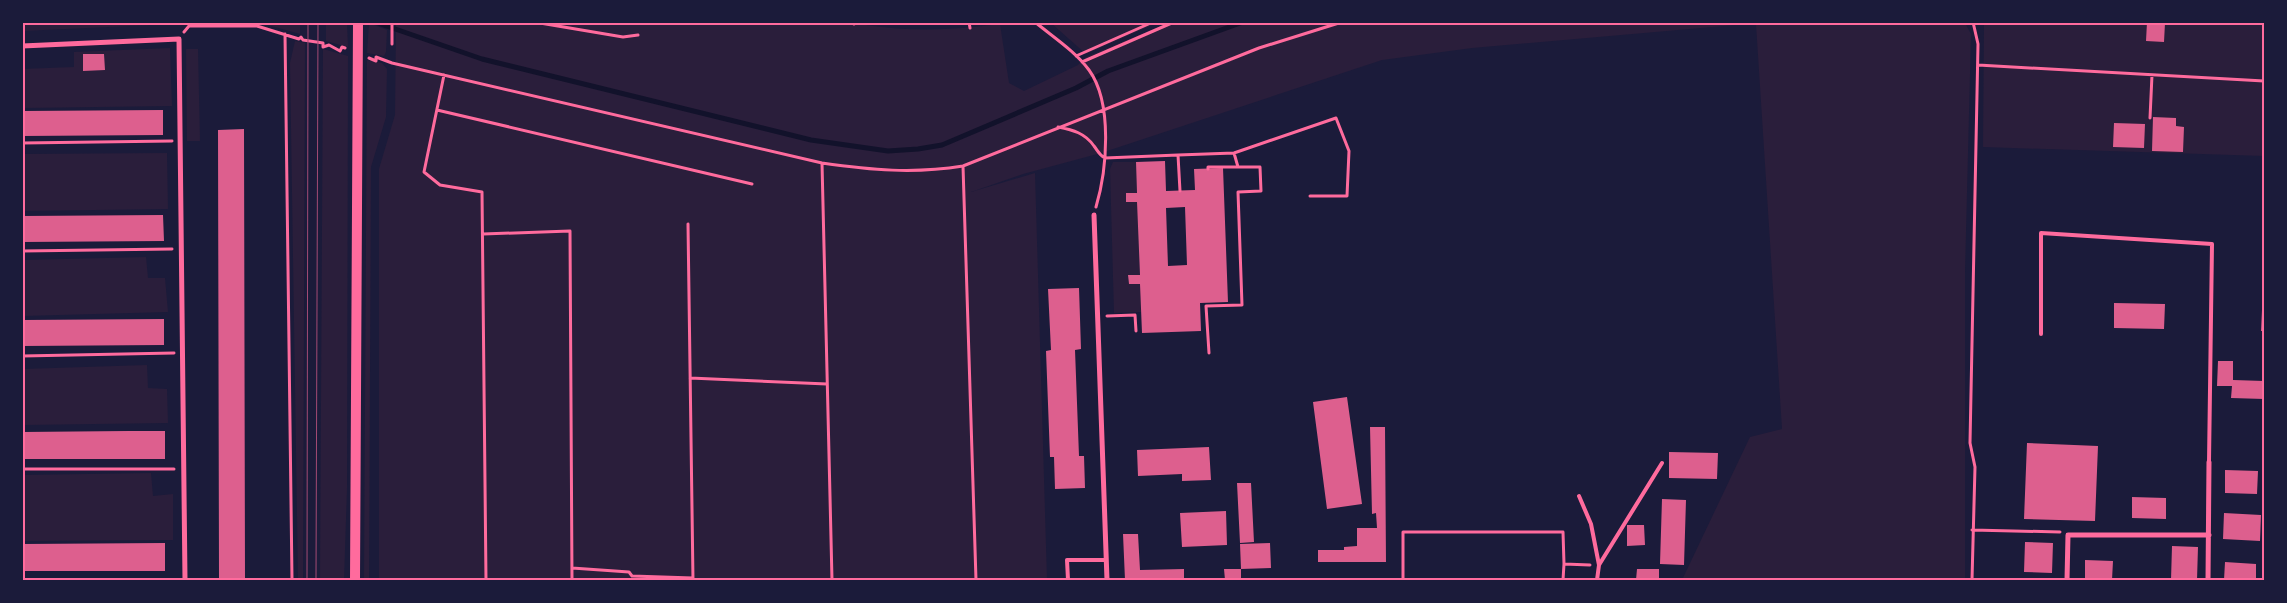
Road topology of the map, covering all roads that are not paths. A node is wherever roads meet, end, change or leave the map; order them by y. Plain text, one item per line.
1 (358, 22) edge
2 (889, 22) edge
3 (943, 22) edge
4 (22, 46) edge
5 (1094, 215) road end
6 (2040, 334) dead end
7 (2209, 462) joint
8 (1662, 463) dead end
9 (1579, 496) dead end
10 (2209, 535) junction
11 (1106, 560) junction
12 (1599, 565) junction
13 (185, 580) edge
14 (355, 580) edge
15 (1068, 580) edge
16 (1107, 580) edge
17 (1597, 580) edge
18 (2068, 580) edge
19 (2208, 580) edge

1 - 14 main road
2 - 3 lane
4 - 13 street
5 - 11 street
6 - 7 lane
7 - 10 street
8 - 12 lane
9 - 12 lane
10 - 18 street
10 - 19 street
11 - 15 lane
11 - 16 street
12 - 17 lane

